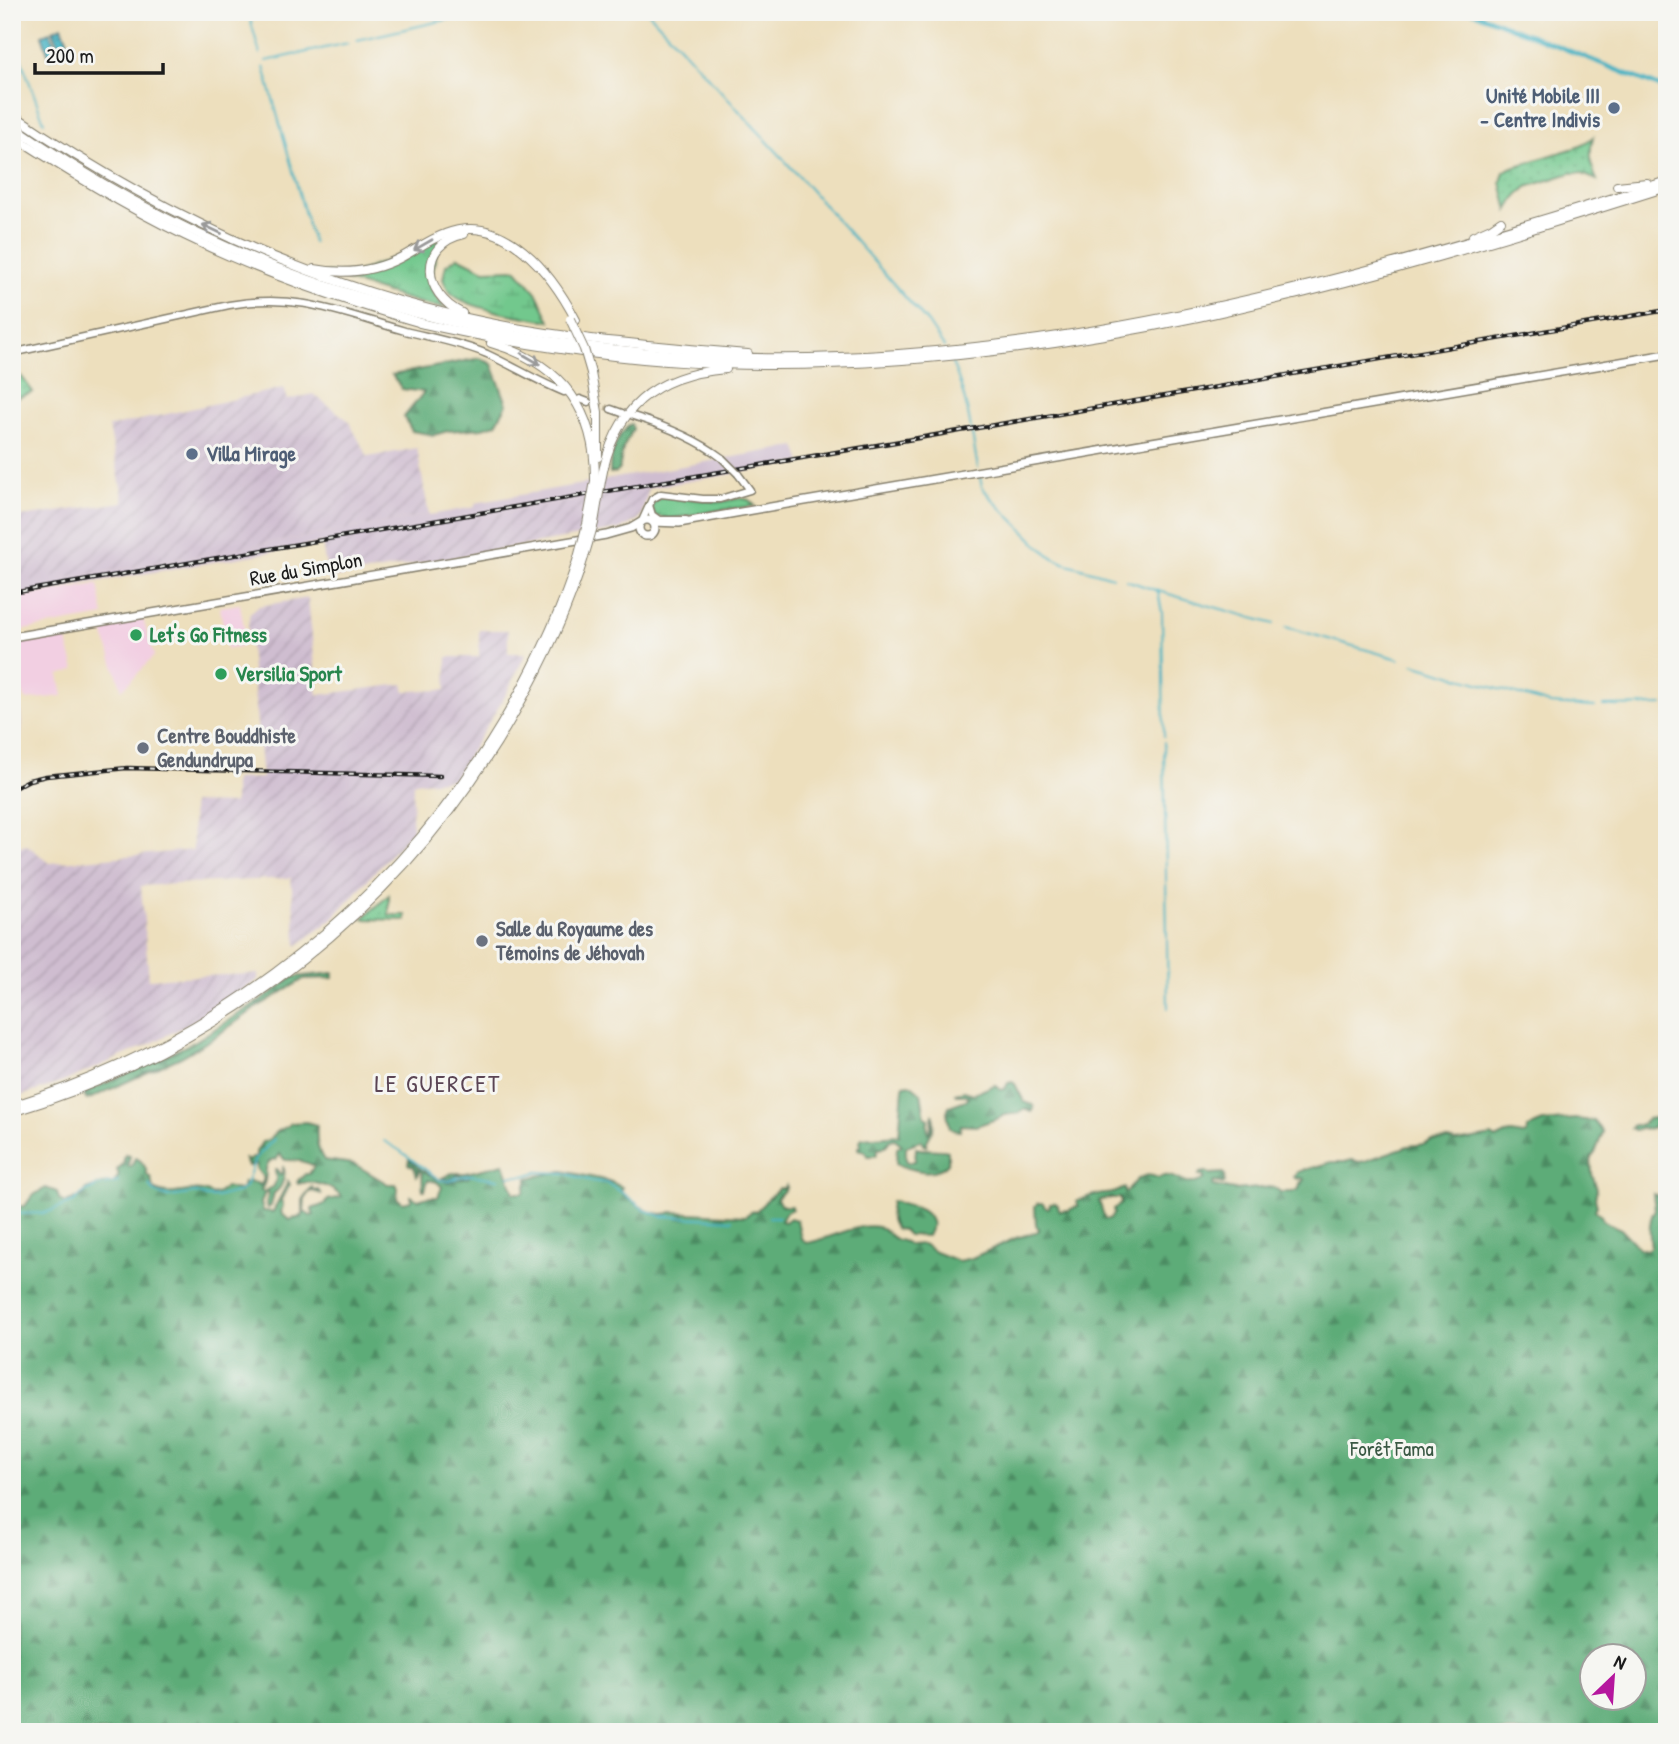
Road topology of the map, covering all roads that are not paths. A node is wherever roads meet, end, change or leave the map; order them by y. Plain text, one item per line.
1 (12, 113) edge
2 (12, 125) edge
3 (12, 134) edge
4 (1667, 180) edge
5 (1616, 186) dead end
6 (1667, 187) edge
7 (1501, 221) dead end
8 (1438, 250) junction
9 (274, 257) junction
10 (573, 319) junction
11 (421, 323) junction
12 (498, 324) junction
13 (12, 353) edge
14 (947, 353) junction
15 (1667, 354) edge
16 (807, 358) junction
17 (767, 365) junction
18 (564, 392) dead end
19 (580, 399) dead end
20 (588, 402) tunnel mouth
21 (611, 409) tunnel mouth
22 (622, 413) dead end
23 (633, 416) dead end
24 (600, 469) junction
25 (649, 505) junction
26 (695, 520) junction
27 (641, 522) junction
28 (653, 525) junction
29 (642, 534) junction
30 (606, 535) junction
31 (12, 637) edge
32 (464, 786) junction
33 (12, 1106) edge
34 (12, 1112) edge

9 -> 1 highway
2 - 16 highway
3 - 11 highway
4 - 5 highway
4 - 8 highway
6 - 14 highway
7 - 8 highway
8 - 14 highway
10 -> 9 highway
9 - 12 highway
10 - 12 highway
10 - 24 highway, bridge
11 - 17 highway
11 -> 24 highway
12 - 16 highway
13 - 18 main road
14 - 16 highway
14 - 17 highway
15 - 26 main road
17 - 24 highway
19 - 20 main road
21 - 22 main road
23 - 25 main road, bridge
24 - 32 highway, bridge
25 - 26 main road
25 - 27 main road
25 - 28 main road
26 - 28 main road
27 - 28 main road
27 - 29 main road
27 - 30 main road, Rue du Simplon
28 - 29 main road
29 - 30 main road, Rue du Simplon
30 - 31 main road, Rue du Simplon
32 - 33 highway
32 - 34 highway

